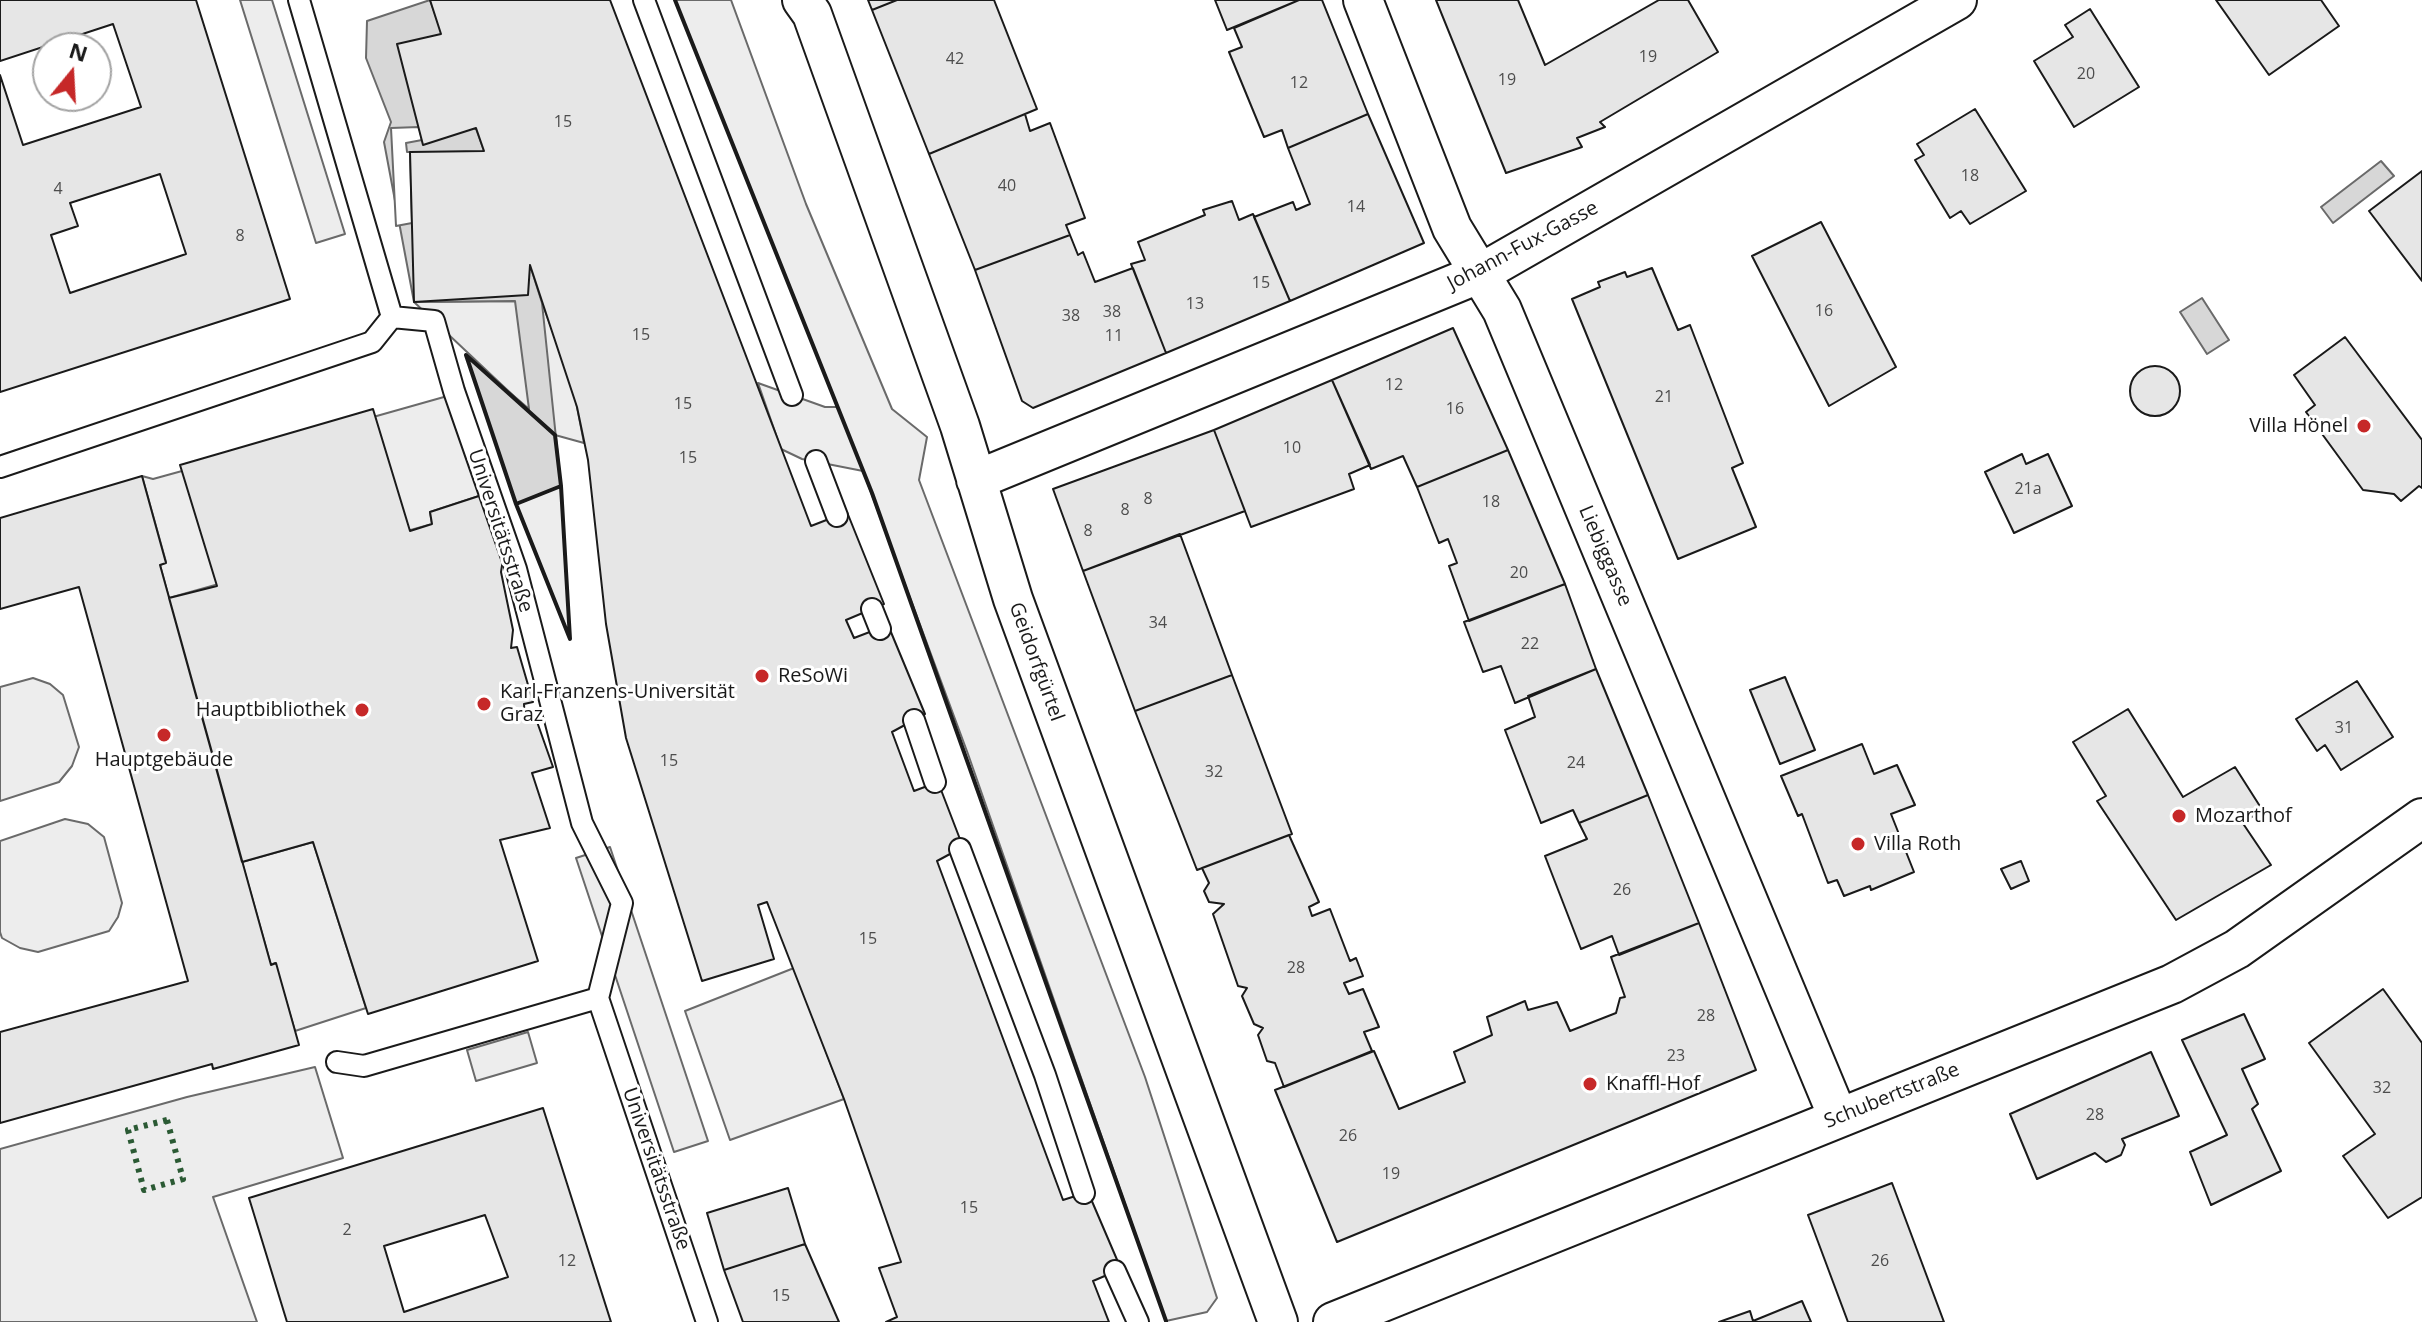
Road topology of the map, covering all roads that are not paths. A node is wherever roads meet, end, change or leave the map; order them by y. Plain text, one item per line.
1 (299, 0) edge
2 (644, 0) edge
3 (802, 0) edge
4 (1363, 0) edge
5 (1957, 0) edge
6 (1481, 273) junction
7 (392, 317) junction
8 (792, 395) dead end
9 (816, 461) dead end
10 (0, 467) edge
11 (976, 480) junction
12 (837, 516) dead end
13 (872, 609) dead end
14 (880, 629) dead end
15 (914, 720) dead end
16 (935, 782) dead end
17 (2422, 818) edge
18 (960, 849) dead end
19 (598, 998) junction
20 (337, 1062) dead end
21 (1838, 1117) junction
22 (1084, 1193) dead end
23 (1115, 1271) dead end
24 (707, 1322) edge
25 (1138, 1322) edge
26 (1278, 1322) edge
27 (1333, 1322) edge

1 - 7 lane
2 - 8 lane
3 - 11 street, Geidorfgürtel
4 - 6 street, Liebiggasse
5 - 6 street, Johann-Fux-Gasse
6 - 11 street, Johann-Fux-Gasse
6 - 21 street, Liebiggasse
7 - 10 lane
7 - 19 lane, Universitätsstraße
9 - 12 lane
11 - 26 street, Geidorfgürtel
13 - 14 lane
15 - 16 lane
17 - 21 street, Schubertstraße
18 - 22 lane
19 - 20 lane
19 - 24 lane, Universitätsstraße
21 - 27 street, Schubertstraße
23 - 25 lane

